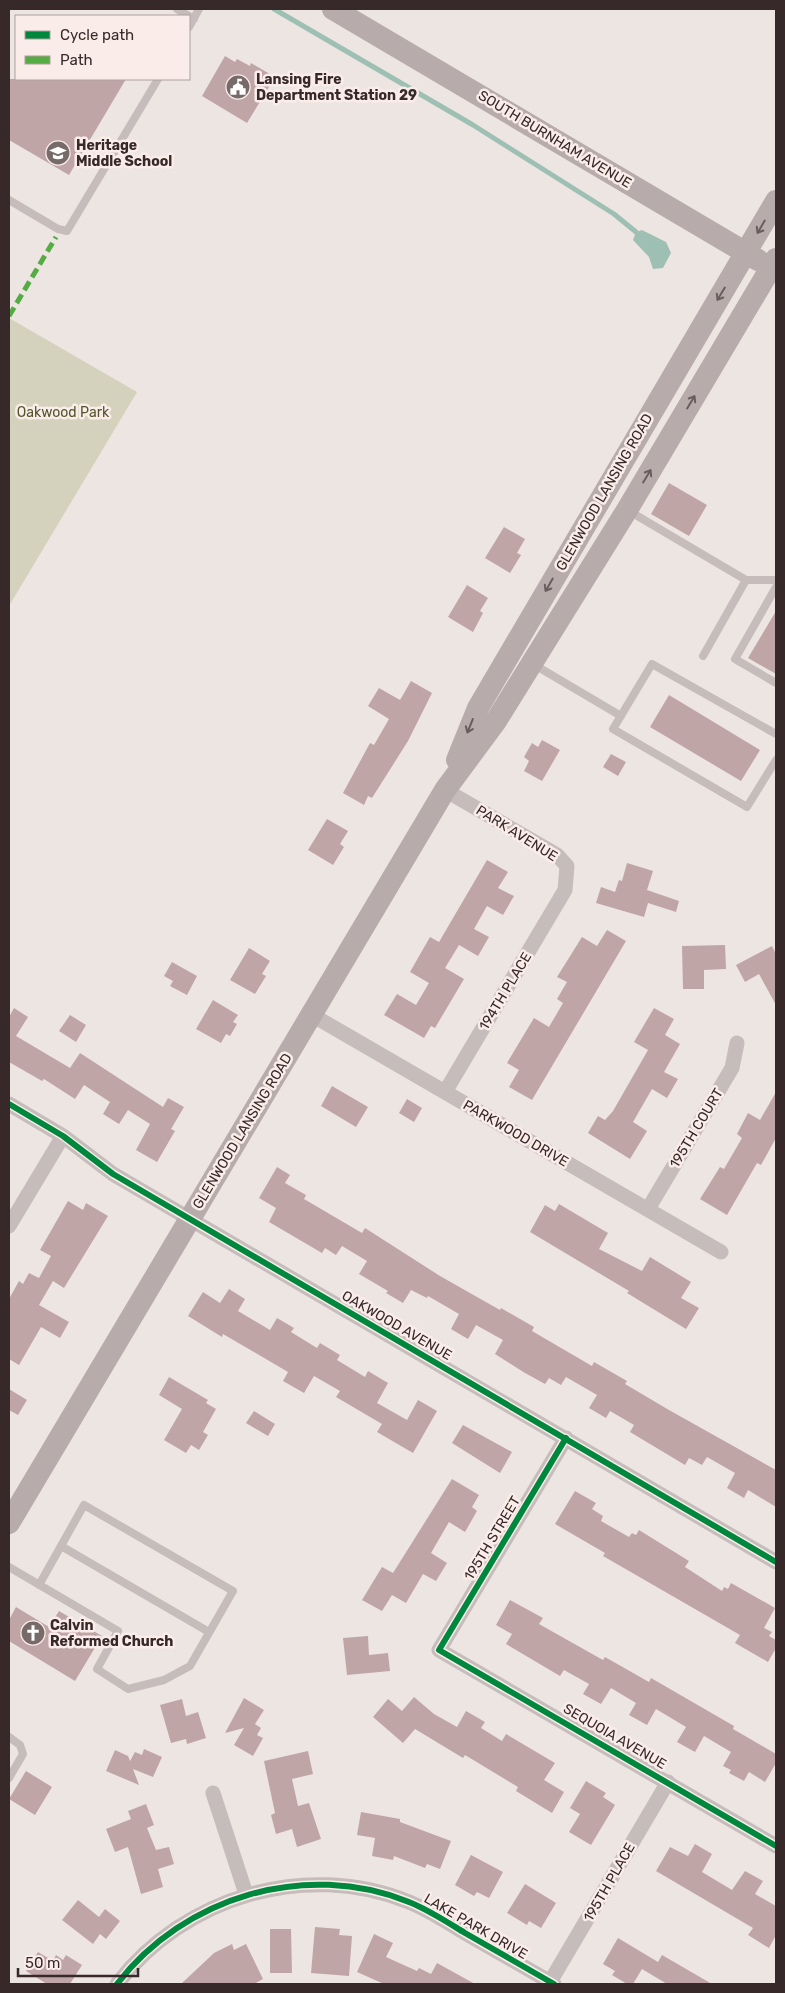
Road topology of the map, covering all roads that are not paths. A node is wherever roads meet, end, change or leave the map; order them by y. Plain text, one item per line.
1 (199, 9) edge
2 (333, 9) edge
3 (190, 16) edge
4 (194, 19) junction
5 (190, 25) edge
6 (157, 80) edge
7 (9, 200) edge
8 (776, 201) edge
9 (746, 252) junction
10 (775, 266) edge
11 (627, 510) junction
12 (746, 580) junction
13 (776, 580) edge
14 (776, 587) edge
15 (703, 656) dead end
16 (531, 662) junction
17 (776, 683) edge
18 (621, 716) junction
19 (776, 734) edge
20 (776, 760) edge
21 (444, 790) junction
22 (565, 890) joint
23 (312, 1014) junction
24 (736, 1043) dead end
25 (445, 1092) junction
26 (9, 1104) edge
27 (63, 1136) junction
28 (648, 1209) junction
29 (190, 1219) junction
30 (9, 1226) edge
31 (721, 1252) dead end
32 (566, 1438) junction
33 (9, 1523) edge
34 (61, 1546) junction
35 (776, 1562) edge
36 (9, 1568) edge
37 (38, 1585) junction
38 (209, 1632) junction
39 (440, 1650) joint
40 (9, 1737) edge
41 (9, 1778) edge
42 (668, 1782) junction
43 (213, 1793) dead end
44 (776, 1846) edge
45 (246, 1894) junction
46 (552, 1983) edge
47 (117, 1984) edge

1 - 4 lane
2 - 9 main road, SOUTH BURNHAM AVENUE
3 - 4 lane
4 - 5 lane
6 - 7 lane
8 -> 9 main road, GLENWOOD LANSING ROAD
9 - 10 main road, SOUTH BURNHAM AVENUE
9 -> 21 main road, GLENWOOD LANSING ROAD
11 -> 10 main road, GLENWOOD LANSING ROAD
11 - 12 lane
11 - 16 main road, GLENWOOD LANSING ROAD
12 - 13 lane
12 - 15 lane
14 - 17 lane
16 - 18 lane
16 - 21 main road, GLENWOOD LANSING ROAD
18 - 19 lane
18 - 20 lane
21 - 22 street, PARK AVENUE
21 - 23 main road, GLENWOOD LANSING ROAD
22 - 25 street, 194TH PLACE
23 - 25 street, PARKWOOD DRIVE
23 - 29 main road, GLENWOOD LANSING ROAD
24 - 28 street, 195TH COURT
25 - 28 street, PARKWOOD DRIVE
26 - 27 street, OAKWOOD AVENUE
27 - 29 street, OAKWOOD AVENUE
27 - 30 street
28 - 31 street, PARKWOOD DRIVE
29 - 32 street, OAKWOOD AVENUE
29 - 33 main road, GLENWOOD LANSING ROAD
32 - 35 street, OAKWOOD AVENUE
32 - 39 street, 195TH STREET
34 - 37 lane
34 - 38 lane
34 - 38 lane
36 - 37 lane
37 - 38 lane
39 - 42 street, SEQUOIA AVENUE
40 - 41 lane
42 - 44 street, SEQUOIA AVENUE
42 - 46 street, 195TH PLACE
43 - 45 street
45 - 46 street, LAKE PARK DRIVE
45 - 47 street, LAKE PARK DRIVE

